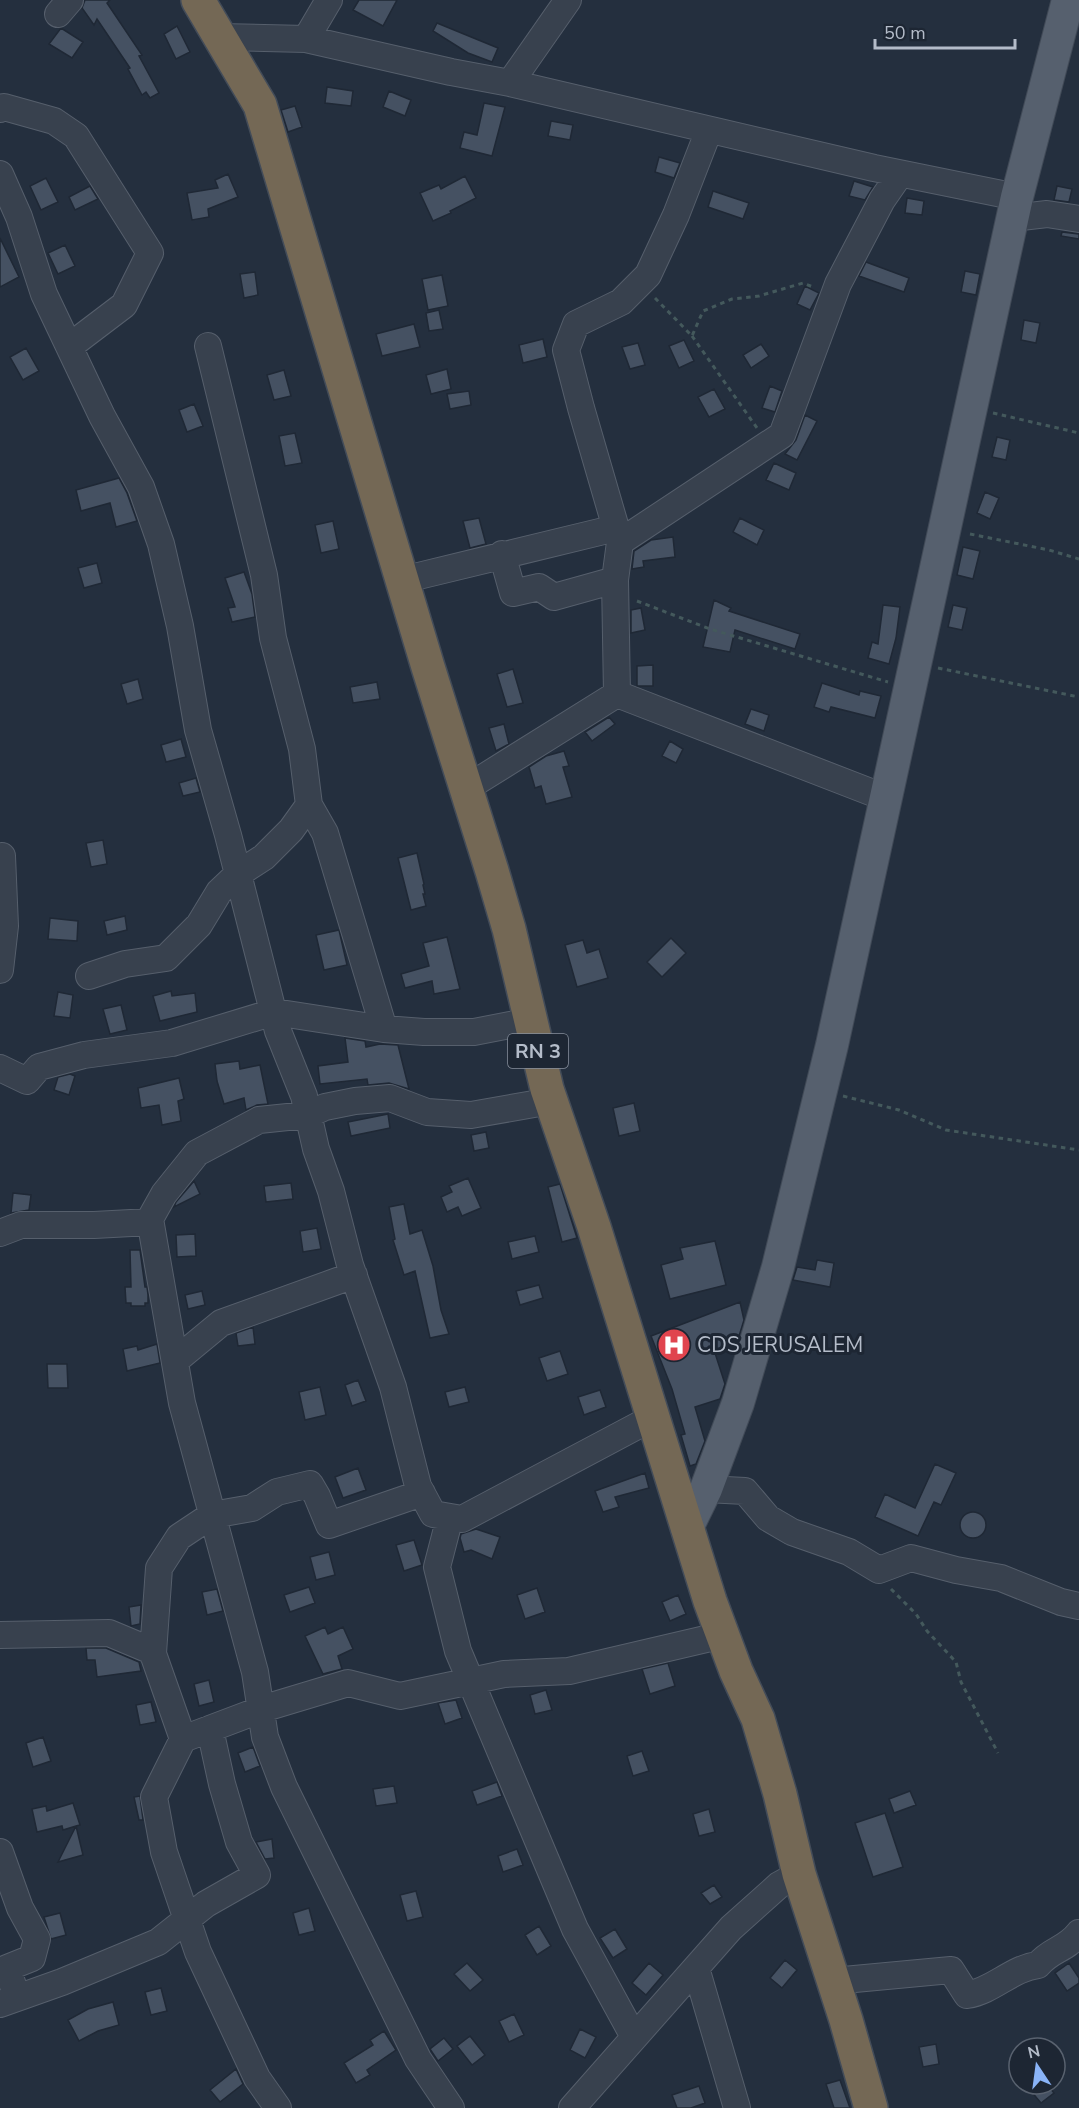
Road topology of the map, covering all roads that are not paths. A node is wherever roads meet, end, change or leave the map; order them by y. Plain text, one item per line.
1 (198, 0) edge
2 (329, 0) edge
3 (568, 0) edge
4 (1068, 0) edge
5 (219, 37) junction
6 (306, 39) junction
7 (510, 83) junction
8 (0, 109) edge
9 (709, 130) junction
10 (0, 174) edge
11 (900, 174) junction
12 (1015, 208) junction
13 (1079, 219) edge
14 (70, 346) junction
15 (208, 346) dead end
16 (618, 535) junction
17 (502, 554) junction
18 (402, 580) junction
19 (615, 586) junction
20 (617, 694) junction
21 (465, 789) junction
22 (886, 798) junction
23 (309, 806) junction
24 (2, 856) dead end
25 (238, 874) junction
26 (0, 970) edge
27 (88, 976) dead end
28 (274, 1012) junction
29 (531, 1021) junction
30 (384, 1029) junction
31 (0, 1068) edge
32 (551, 1101) junction
33 (307, 1115) junction
34 (150, 1222) junction
35 (0, 1233) edge
36 (354, 1275) junction
37 (174, 1361) junction
38 (654, 1416) junction
39 (706, 1489) junction
40 (422, 1493) junction
41 (212, 1515) junction
42 (450, 1517) junction
43 (687, 1528) junction
44 (1079, 1606) edge
45 (0, 1635) edge
46 (723, 1635) junction
47 (153, 1653) junction
48 (471, 1681) junction
49 (261, 1709) junction
50 (210, 1729) junction
51 (183, 1739) junction
52 (0, 1852) edge
53 (799, 1874) junction
54 (186, 1919) junction
55 (1079, 1933) edge
56 (696, 1968) junction
57 (833, 1981) junction
58 (9, 2000) edge
59 (634, 2037) junction
60 (278, 2108) edge
61 (450, 2108) edge
62 (572, 2108) edge
63 (737, 2108) edge
64 (871, 2108) edge

1 - 5 highway, RN 3
2 - 6 street
3 - 7 street
4 - 12 main road
5 - 6 street
5 - 18 highway, RN 3
6 - 7 street
7 - 9 street
8 - 14 street
9 - 11 street
9 - 16 street
10 - 14 street
11 - 12 street
11 - 16 street
12 - 13 street
12 - 22 main road
14 - 25 street
15 - 23 street
16 - 17 street
16 - 19 street
17 - 18 street
17 - 19 street
18 - 21 highway, RN 3
19 - 20 street
20 - 21 street
20 - 22 street
21 - 29 highway, RN 3
22 - 39 main road
23 - 25 street
23 - 30 street
24 - 26 street
25 - 27 street
25 - 28 street
28 - 30 street
28 - 31 street
28 - 33 street
29 - 30 street
29 - 32 highway, RN 3
32 - 33 street
32 - 38 highway, RN 3
33 - 34 street
33 - 36 street
34 - 35 street
34 - 37 street
36 - 37 street
36 - 40 street
37 - 41 street
38 - 42 street
38 - 43 highway, RN 3
39 - 43 main road
39 - 44 street
40 - 41 street
40 - 42 street
41 - 47 street
41 - 49 street
42 - 48 street
43 - 46 highway, RN 3
45 - 47 street
46 - 48 street
46 - 53 highway, RN 3
47 - 51 street
48 - 49 street
48 - 59 street
49 - 50 street
49 - 61 street
50 - 51 street
50 - 54 street
51 - 54 street
52 - 58 street
53 - 56 street
53 - 57 highway, RN 3
54 - 58 street
54 - 60 street
55 - 57 street
56 - 59 street
56 - 63 street
57 - 64 highway, RN 3
59 - 62 street

